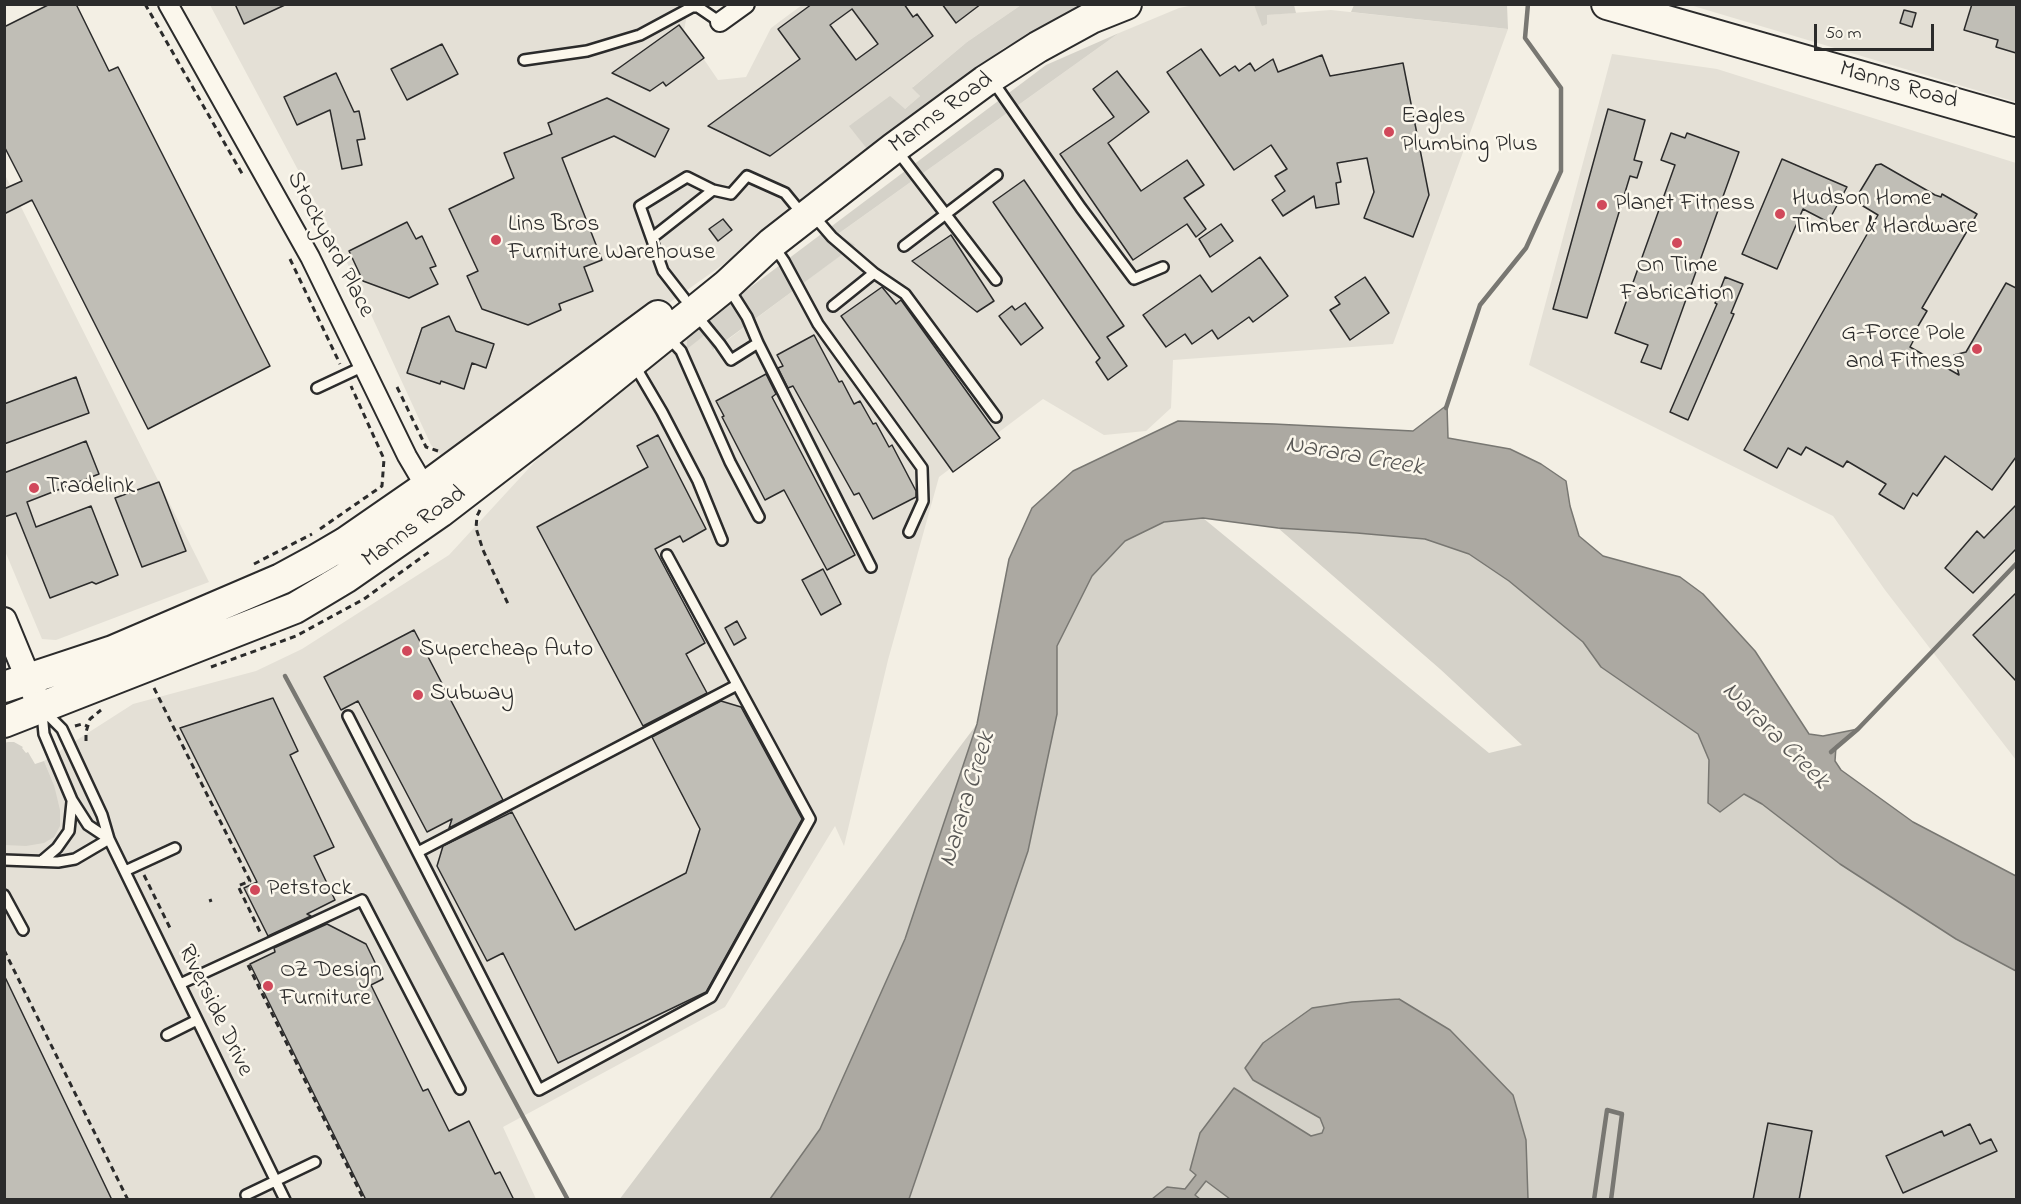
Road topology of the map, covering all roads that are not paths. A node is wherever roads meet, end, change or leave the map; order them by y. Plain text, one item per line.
1 (168, 4) edge
2 (745, 4) edge
3 (1126, 4) edge
4 (1607, 5) edge
5 (720, 22) joint
6 (524, 60) dead end
7 (991, 78) junction
8 (2016, 121) edge
9 (894, 148) junction
10 (997, 175) dead end
11 (713, 190) junction
12 (808, 215) junction
13 (946, 215) junction
14 (652, 238) junction
15 (772, 243) junction
16 (904, 246) dead end
17 (1163, 267) dead end
18 (874, 273) junction
19 (996, 280) dead end
20 (727, 285) junction
21 (689, 305) junction
22 (832, 306) dead end
23 (666, 334) junction
24 (758, 343) junction
25 (632, 361) junction
26 (365, 366) junction
27 (317, 388) dead end
28 (996, 417) dead end
29 (433, 500) junction
30 (759, 518) dead end
31 (909, 532) dead end
32 (722, 540) dead end
33 (667, 555) dead end
34 (871, 567) dead end
35 (4, 620) edge
36 (16, 683) edge
37 (737, 684) junction
38 (41, 708) junction
39 (348, 716) dead end
40 (4, 722) edge
41 (72, 800) junction
42 (109, 839) junction
43 (175, 848) dead end
44 (418, 852) junction
45 (4, 860) edge
46 (43, 861) junction
47 (125, 871) junction
48 (4, 895) edge
49 (23, 930) dead end
50 (180, 984) junction
51 (197, 1020) junction
52 (167, 1035) dead end
53 (460, 1089) dead end
54 (315, 1161) dead end
55 (275, 1180) junction
56 (246, 1195) dead end
57 (285, 1200) edge

1 - 26 street, Stockyard Place
2 - 5 street
3 - 7 main road, Manns Road
4 - 8 main road, Manns Road
5 - 6 lane
7 - 9 main road, Manns Road
7 - 17 lane
9 - 12 main road, Manns Road
9 - 13 lane
10 - 13 lane
11 - 12 lane
11 - 14 lane
11 - 14 lane
12 - 15 main road, Manns Road
12 - 18 lane
13 - 16 lane
13 - 19 lane
14 - 21 lane
15 - 20 main road, Manns Road
15 - 21 main road, Manns Road
15 - 31 lane
18 - 22 lane
18 - 28 lane
20 - 21 main road, Manns Road
20 - 24 lane
21 - 23 main road, Manns Road
21 - 24 lane
21 - 29 main road, Manns Road
23 - 25 main road, Manns Road
23 - 30 lane
24 - 34 lane
25 - 29 main road, Manns Road
25 - 32 lane
26 - 27 lane
26 - 29 street, Stockyard Place
29 - 36 main road, Manns Road
29 - 38 main road, Manns Road
33 - 37 lane
35 - 36 street
36 - 38 street
37 - 44 lane
37 - 44 lane
38 - 40 main road, Manns Road
38 - 41 lane, Riverside Drive
38 - 42 lane, Riverside Drive
39 - 44 lane
41 - 42 lane, Riverside Drive
41 - 46 lane
42 - 46 lane
42 - 47 lane, Riverside Drive
43 - 47 lane
45 - 46 lane
47 - 50 lane, Riverside Drive
48 - 49 lane
50 - 51 lane, Riverside Drive
50 - 53 lane
51 - 52 lane
51 - 55 lane, Riverside Drive
54 - 55 lane
55 - 56 lane
55 - 57 lane, Riverside Drive

